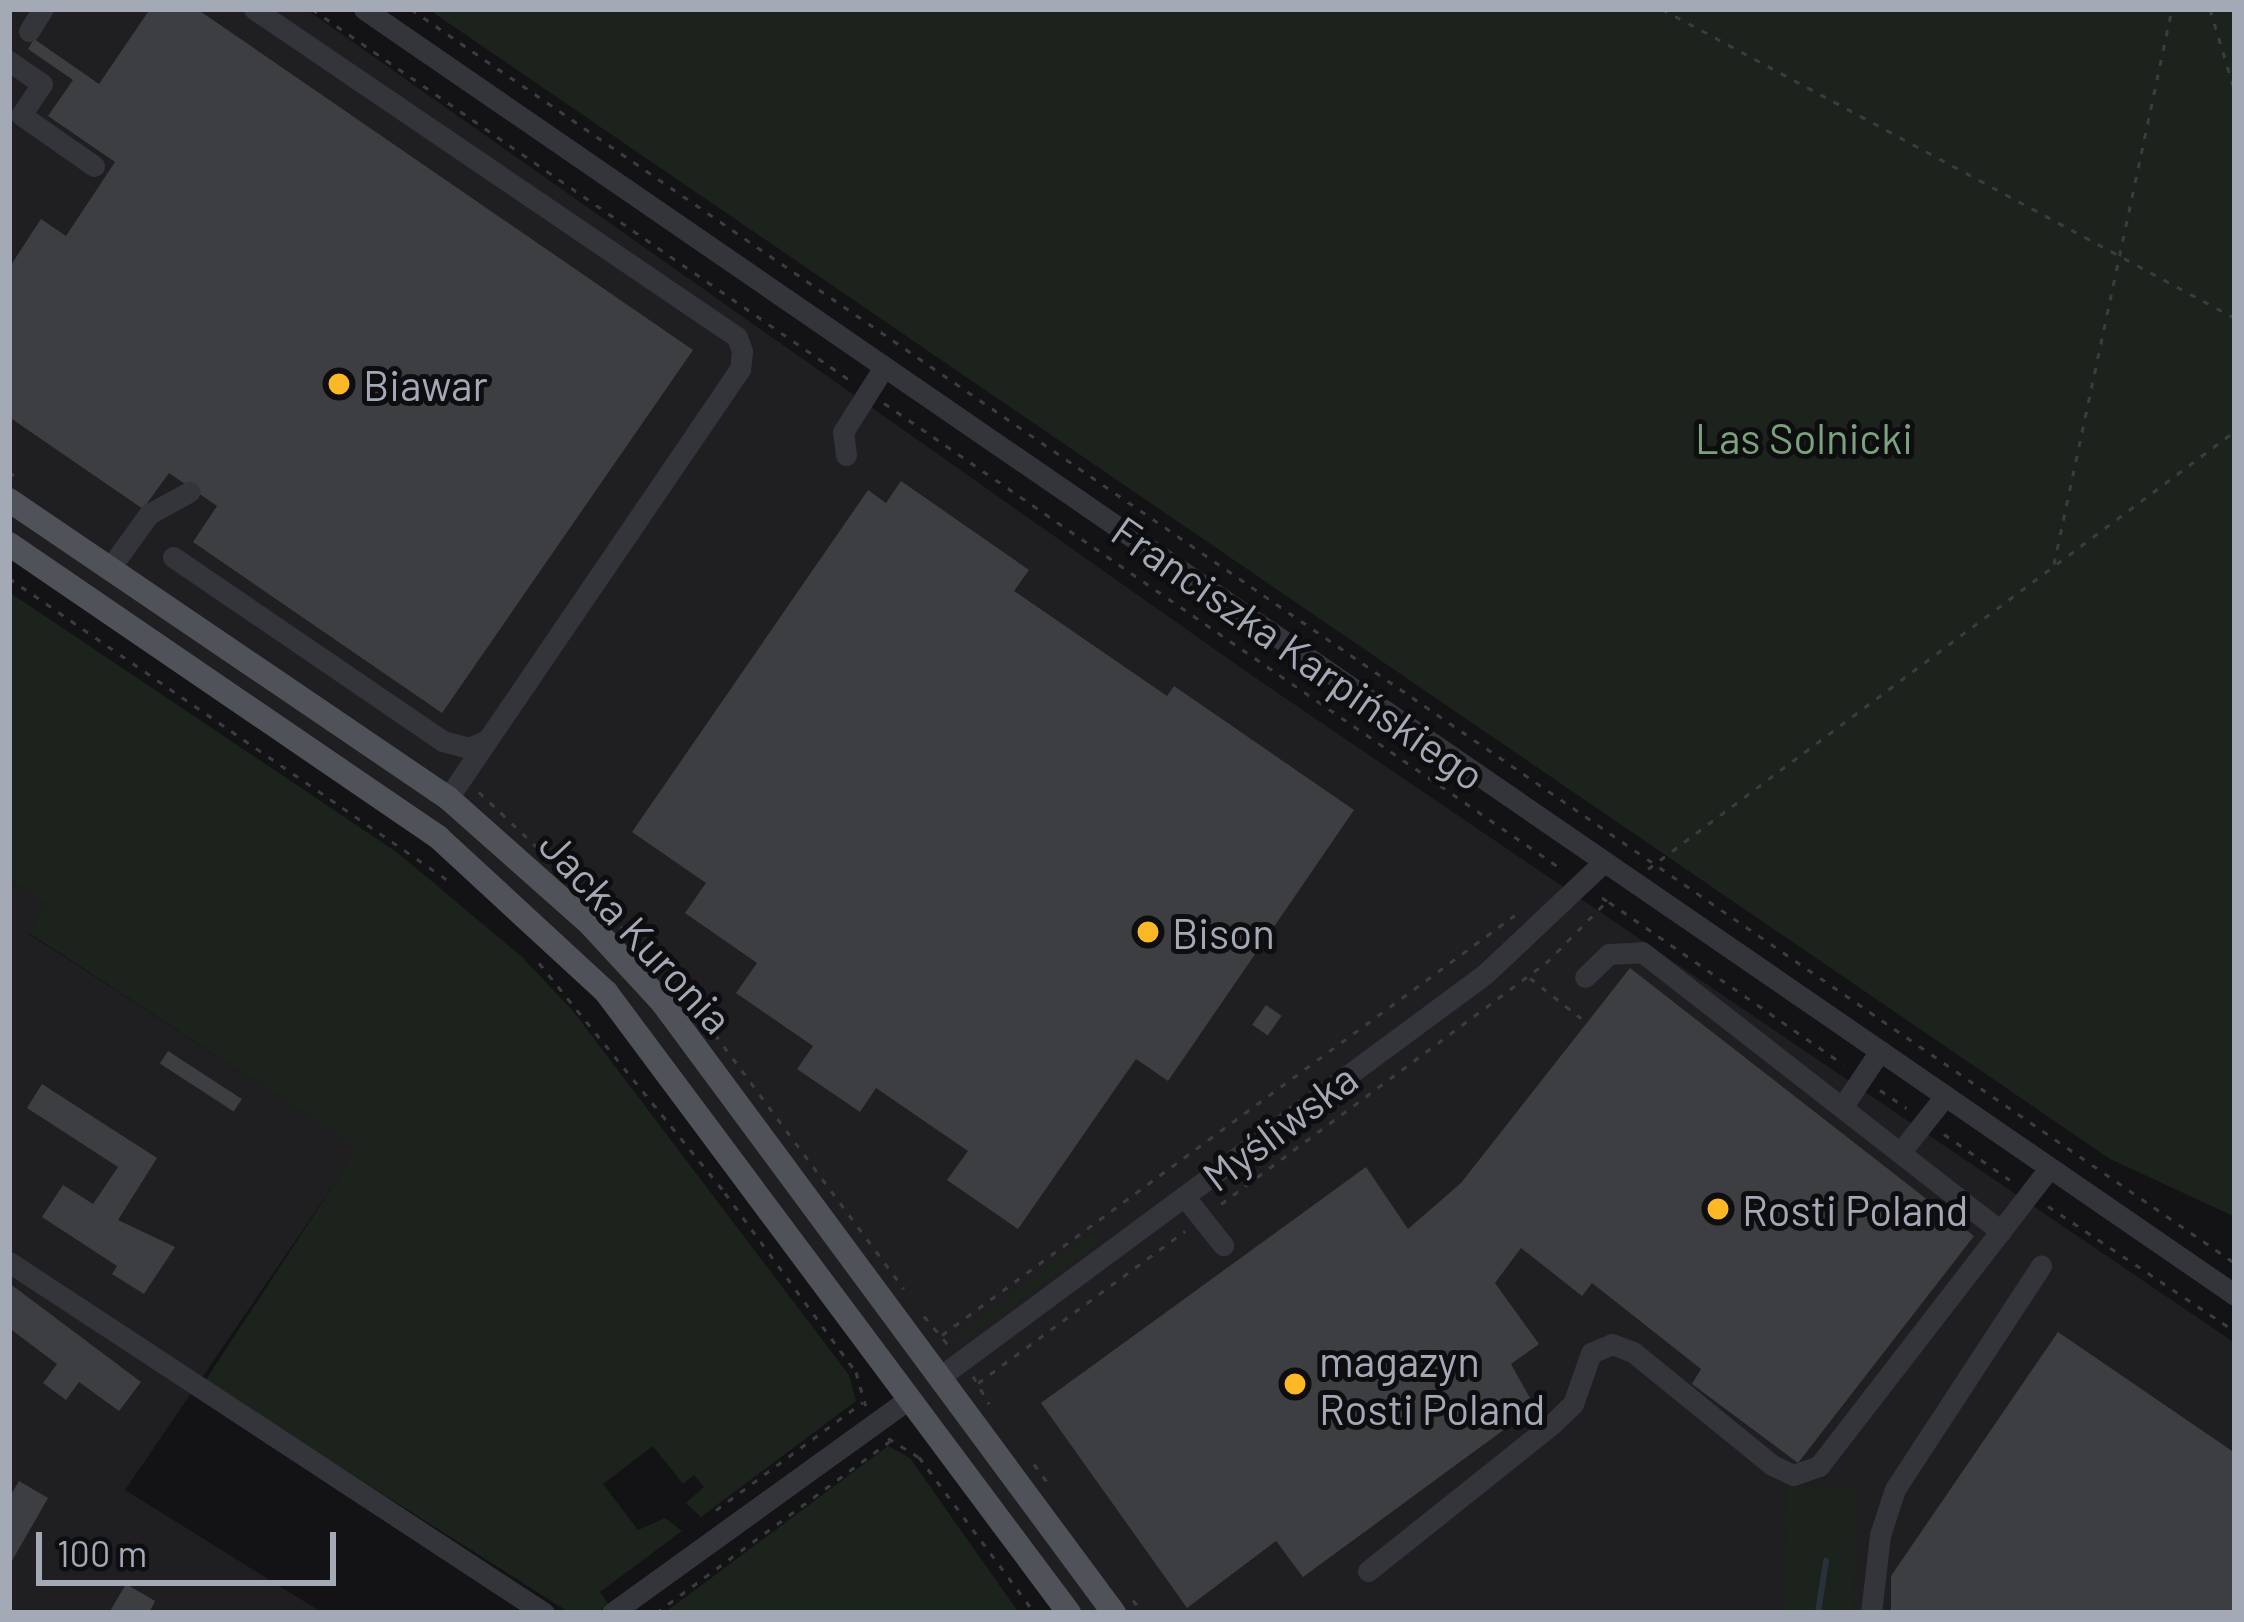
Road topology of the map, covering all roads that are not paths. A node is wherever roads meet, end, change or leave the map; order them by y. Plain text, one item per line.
1 (43, 9) edge
2 (254, 9) edge
3 (364, 9) edge
4 (29, 31) dead end
5 (9, 61) edge
6 (94, 166) dead end
7 (884, 367) junction
8 (846, 454) dead end
9 (189, 492) dead end
10 (9, 500) edge
11 (9, 544) edge
12 (173, 557) dead end
13 (110, 568) junction
14 (485, 741) junction
15 (448, 798) junction
16 (1604, 862) junction
17 (1586, 977) dead end
18 (1880, 1051) junction
19 (1945, 1096) junction
20 (1845, 1103) junction
21 (1904, 1149) junction
22 (2049, 1168) junction
23 (1184, 1196) junction
24 (2001, 1231) junction
25 (1222, 1245) dead end
26 (9, 1262) edge
27 (2041, 1266) dead end
28 (2235, 1295) edge
29 (941, 1376) junction
30 (910, 1397) junction
31 (1368, 1571) dead end
32 (544, 1613) edge
33 (612, 1613) edge
34 (1069, 1613) edge
35 (1114, 1613) edge
36 (1871, 1613) edge

1 - 4 street
2 - 14 street
3 - 7 street, Franciszka Karpińskiego
5 - 6 street
7 - 8 street
7 - 16 street, Franciszka Karpińskiego
9 - 13 street
10 - 13 main road, Jacka Kuronia
11 - 30 main road, Jacka Kuronia
12 - 14 street
13 - 15 main road, Jacka Kuronia
14 - 15 street
15 - 29 main road, Jacka Kuronia
16 - 18 street, Franciszka Karpińskiego
16 - 23 street, Myśliwska
17 - 20 street
18 - 19 street, Franciszka Karpińskiego
18 - 20 street
19 - 21 street
19 - 22 street, Franciszka Karpińskiego
20 - 21 street
21 - 24 street
22 - 24 street
22 - 28 street, Franciszka Karpińskiego
23 - 25 street
23 - 29 street, Myśliwska
24 - 31 street
26 - 32 street
27 - 36 street
29 - 30 main road
29 - 35 main road, Jacka Kuronia
30 - 33 street
30 - 34 main road, Jacka Kuronia

